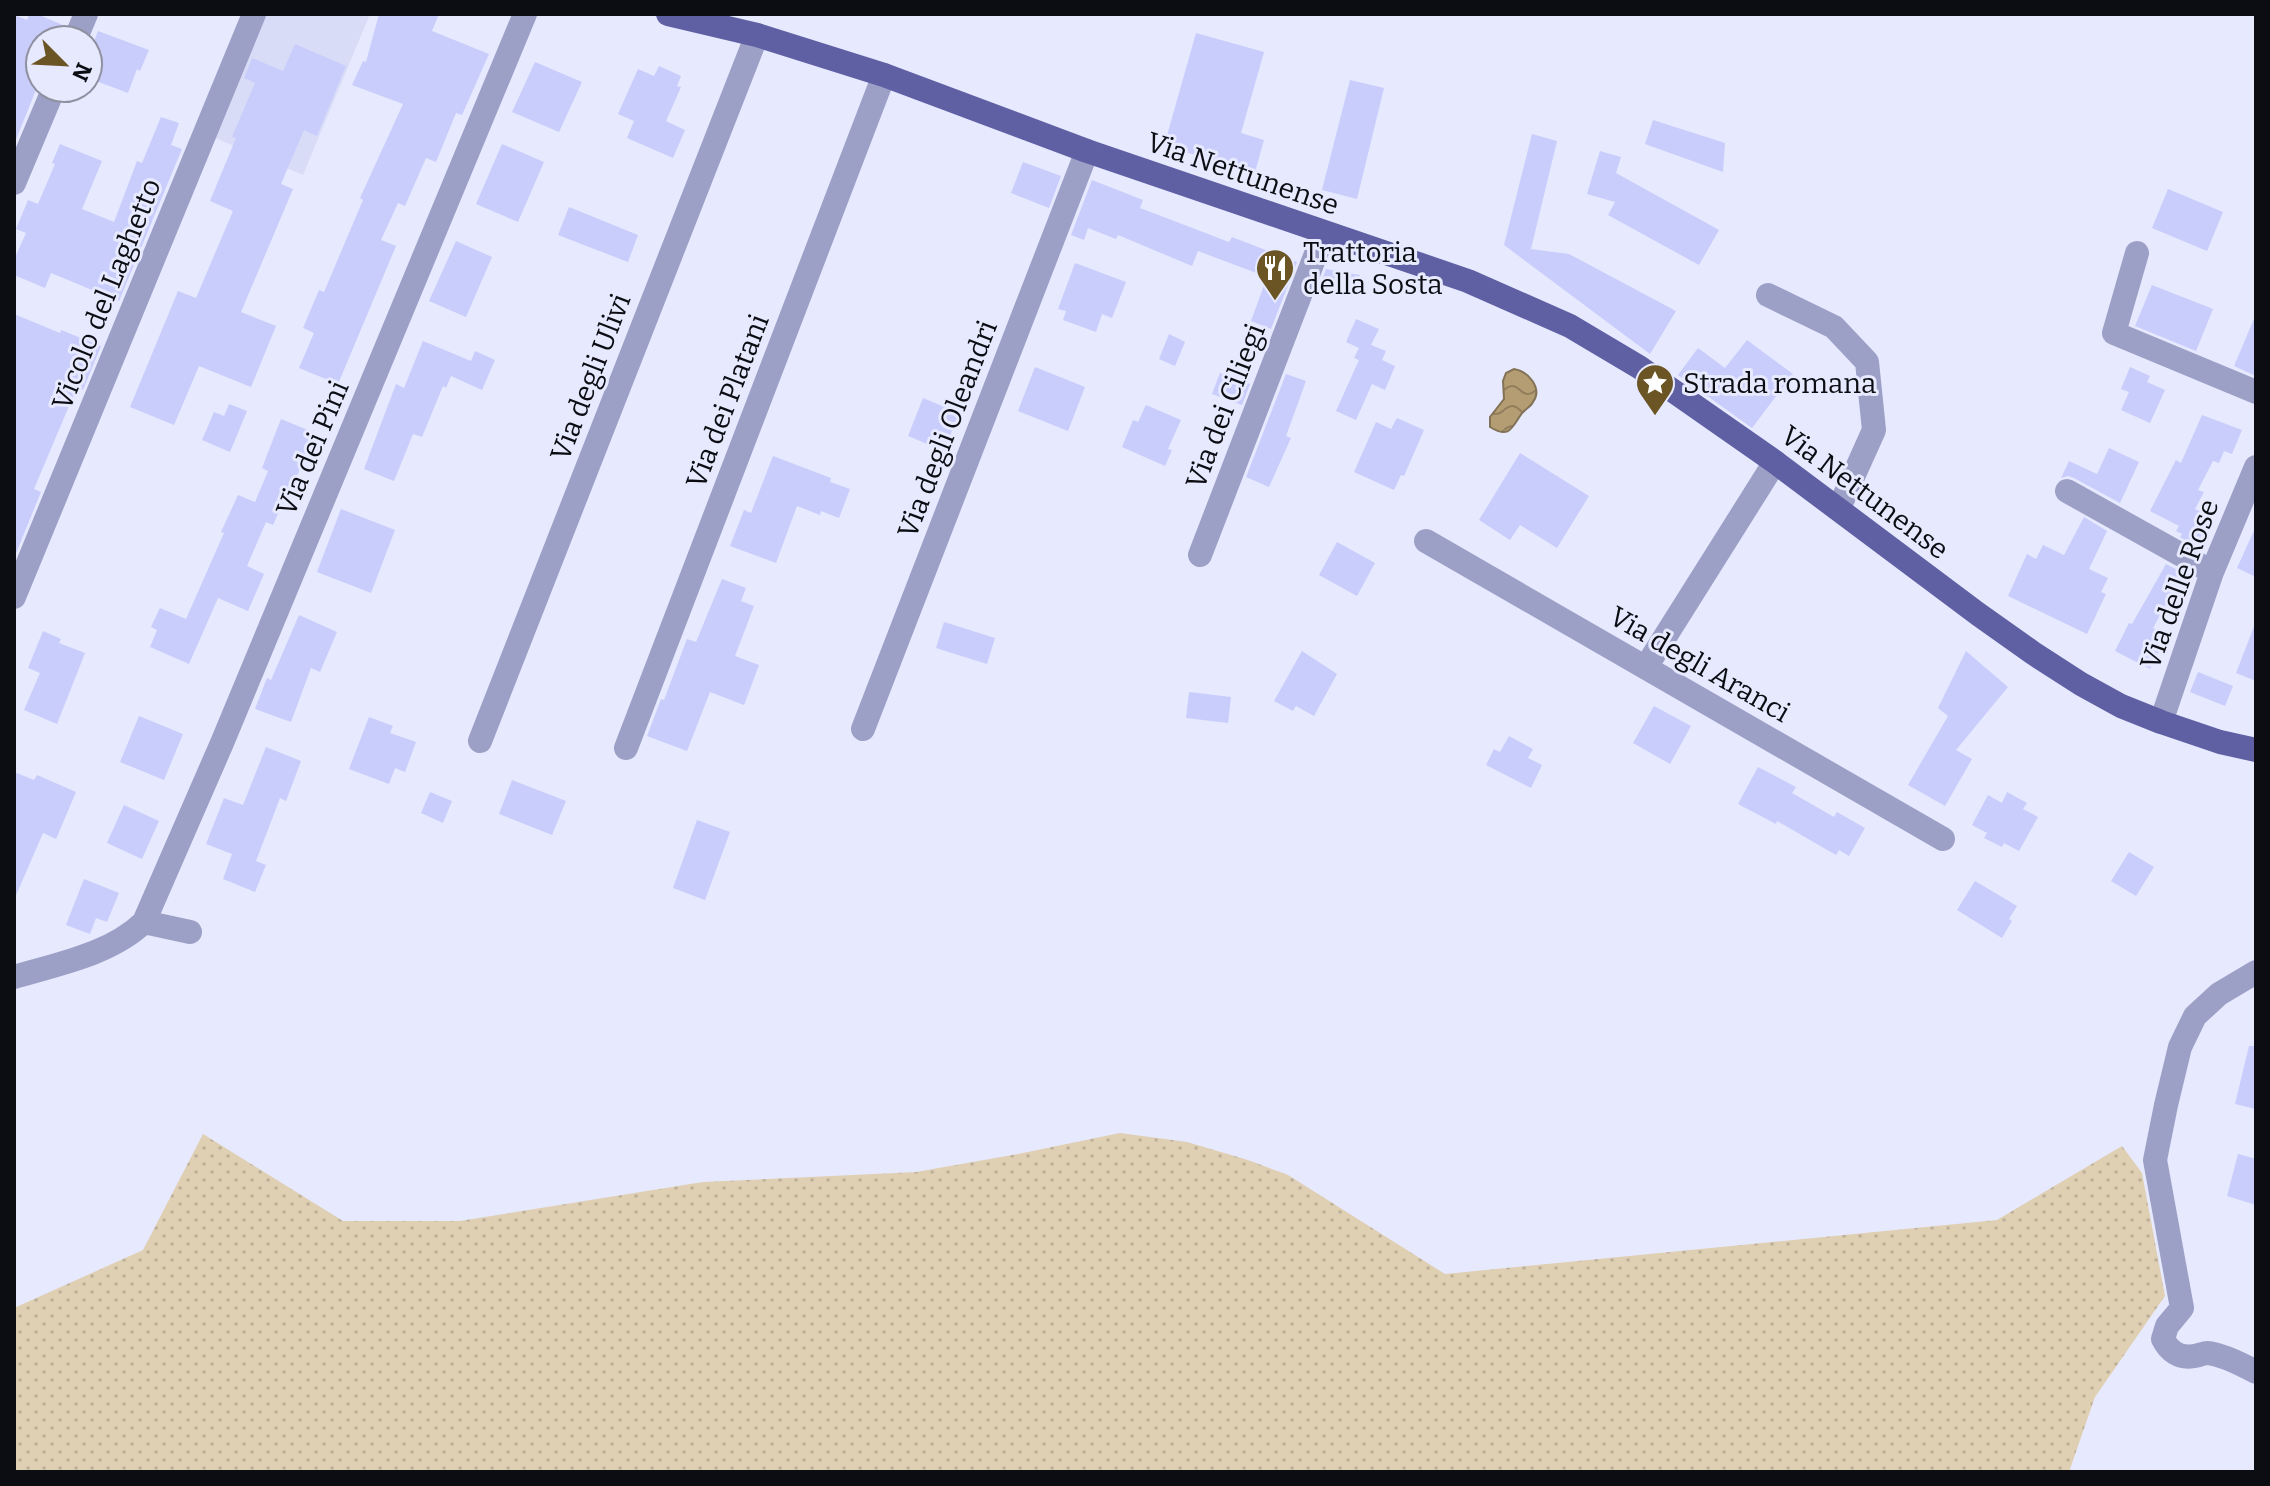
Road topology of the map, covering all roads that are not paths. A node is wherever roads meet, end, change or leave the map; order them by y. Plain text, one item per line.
1 (254, 14) edge
2 (525, 14) edge
3 (676, 15) edge
4 (757, 35) junction
5 (884, 75) junction
6 (47, 104) edge
7 (1087, 151) junction
8 (14, 183) edge
9 (1324, 233) junction
10 (2137, 253) dead end
11 (1768, 295) dead end
12 (2256, 392) edge
13 (1775, 462) junction
14 (2256, 467) edge
15 (2067, 491) dead end
16 (1839, 508) junction
17 (1426, 541) dead end
18 (1200, 555) dead end
19 (2212, 572) junction
20 (14, 597) edge
21 (1646, 667) junction
22 (2161, 722) junction
23 (863, 729) dead end
24 (480, 741) dead end
25 (626, 748) dead end
26 (2256, 750) edge
27 (1943, 839) dead end
28 (144, 919) junction
29 (190, 932) dead end
30 (2256, 972) edge
31 (14, 977) edge
32 (2256, 1372) edge

1 - 20 street, Vicolo del Laghetto
2 - 28 street, Via dei Pini
3 - 4 main road, Via Nettunense
4 - 5 main road, Via Nettunense
4 - 24 street, Via degli Ulivi
5 - 7 main road, Via Nettunense
5 - 25 street, Via dei Platani
6 - 8 street
7 - 9 main road, Via Nettunense
7 - 23 street, Via degli Oleandri
9 - 13 main road, Via Nettunense
9 - 18 street, Via dei Ciliegi
10 - 12 street
11 - 16 street
13 - 16 main road, Via Nettunense
13 - 21 street
14 - 19 street, Via delle Rose
15 - 19 street
16 - 22 main road, Via Nettunense
17 - 21 street, Via degli Aranci
19 - 22 street, Via delle Rose
21 - 27 street, Via degli Aranci
22 - 26 main road, Via Nettunense
28 - 29 street
28 - 31 street
30 - 32 street

